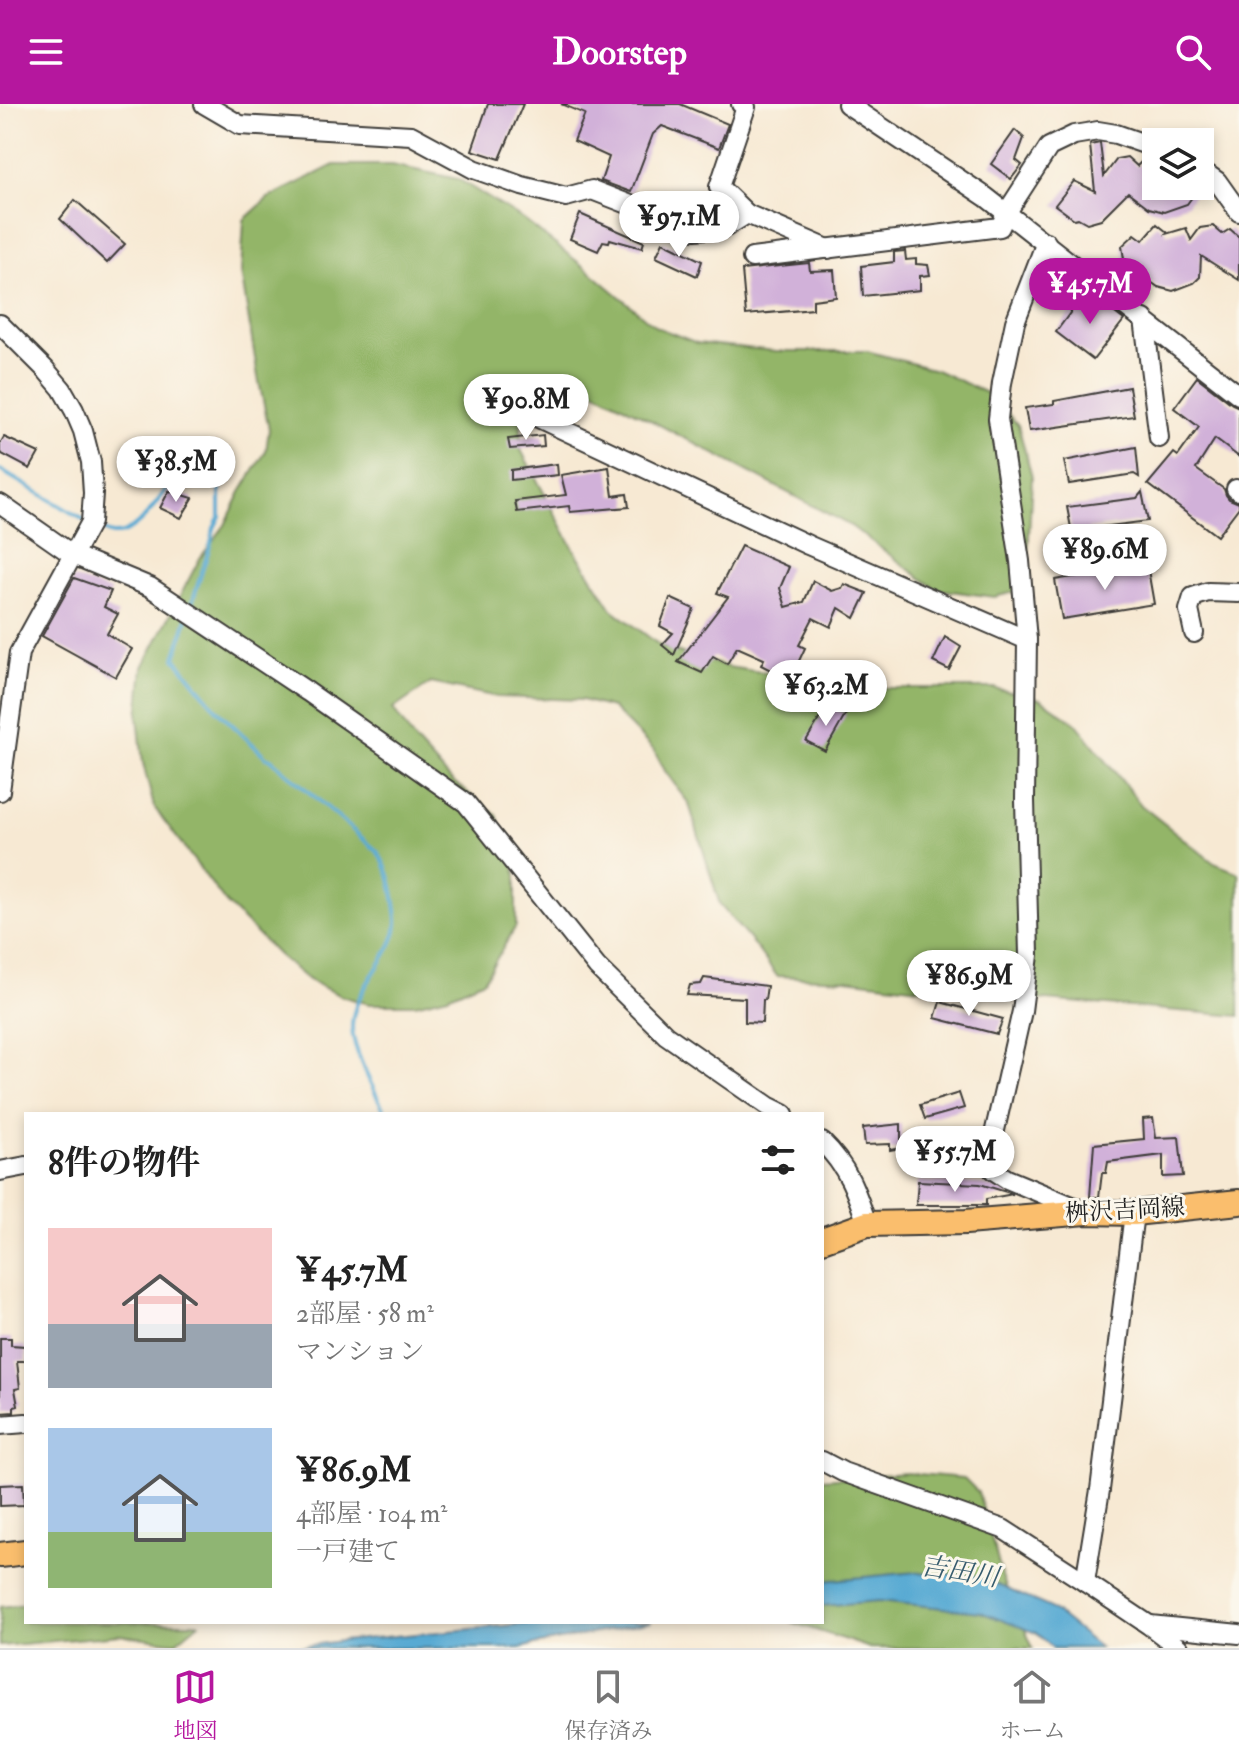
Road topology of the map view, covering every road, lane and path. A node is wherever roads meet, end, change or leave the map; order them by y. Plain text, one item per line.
1 (204, 104) edge
2 (741, 104) edge
3 (847, 104) edge
4 (1142, 143) edge
5 (1214, 179) edge
6 (1007, 212) junction
7 (1239, 212) edge
8 (747, 214) junction
9 (1046, 242) junction
10 (828, 249) junction
11 (752, 258) dead end
12 (1144, 319) junction
13 (0, 324) edge
14 (1239, 395) edge
15 (513, 406) dead end
16 (1159, 438) dead end
17 (0, 504) edge
18 (73, 555) junction
19 (1239, 593) edge
20 (1194, 633) dead end
21 (1027, 640) junction
22 (0, 646) edge
23 (19, 653) junction
24 (0, 791) edge
25 (780, 1112) edge
26 (824, 1144) edge
27 (24, 1166) edge
28 (0, 1171) edge
29 (1239, 1202) edge
30 (1087, 1212) junction
31 (1134, 1213) junction
32 (867, 1224) junction
33 (824, 1239) edge
34 (24, 1423) edge
35 (0, 1425) edge
36 (824, 1462) edge
37 (24, 1552) edge
38 (0, 1555) edge
39 (1085, 1582) junction
40 (1149, 1625) junction
41 (1239, 1634) edge
42 (1179, 1648) edge

1 - 8 street
2 - 8 street
3 - 6 street
4 - 6 street
5 - 7 street
6 - 9 street
6 - 10 street
8 - 10 street
9 - 12 street
9 - 21 street
10 - 11 street
12 - 14 street
12 - 16 street
13 - 18 street
15 - 21 street
17 - 18 street
18 - 23 street
18 - 25 street
19 - 20 street
21 - 30 street
22 - 23 street
23 - 24 street
26 - 32 street
27 - 28 street
29 - 31 main road, 桝沢吉岡線
30 - 31 main road, 桝沢吉岡線
30 - 32 main road, 桝沢吉岡線
31 - 39 street
32 - 33 main road, 桝沢吉岡線
34 - 35 street
36 - 39 street
37 - 38 main road
39 - 40 street
40 - 41 street
40 - 42 street

